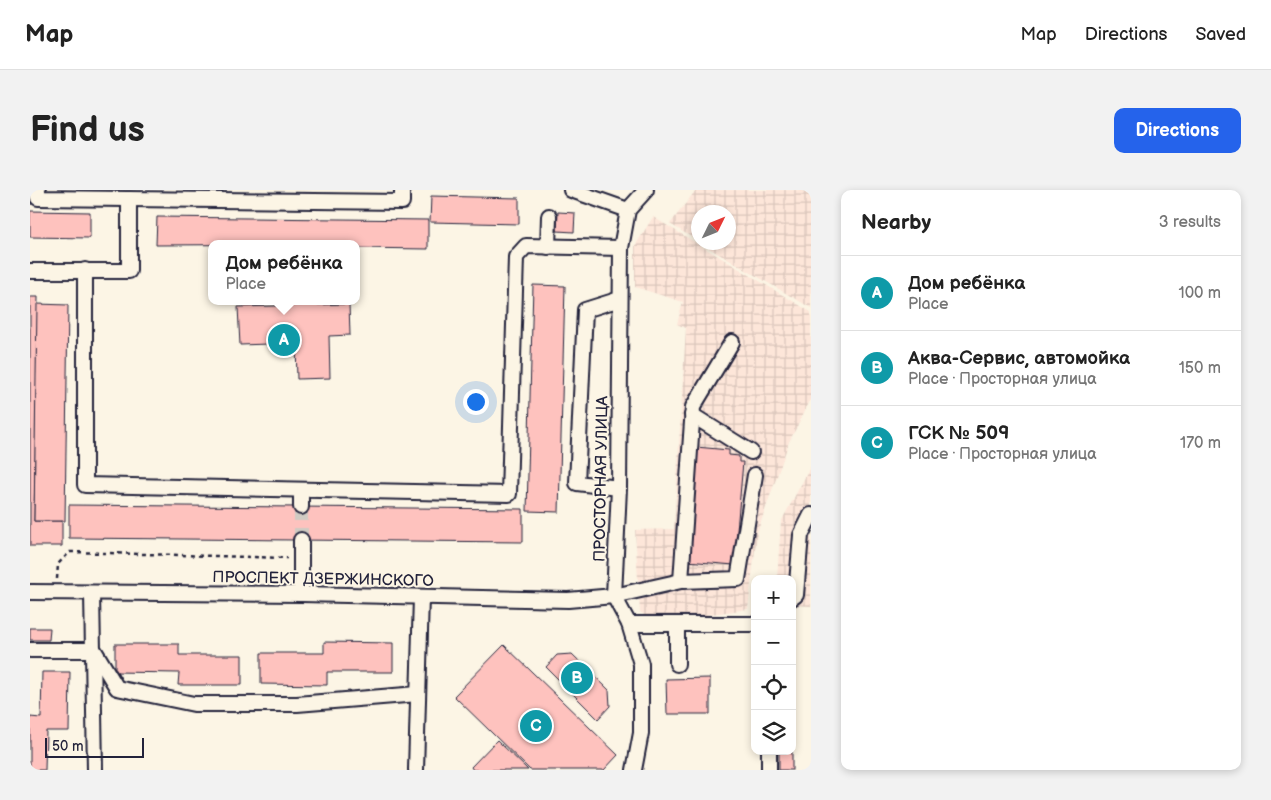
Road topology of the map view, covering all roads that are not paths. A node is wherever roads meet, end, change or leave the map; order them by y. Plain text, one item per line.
1 (38, 190) edge
2 (402, 190) edge
3 (572, 190) edge
4 (646, 190) edge
5 (147, 195) edge
6 (129, 199) junction
7 (628, 210) junction
8 (549, 216) dead end
9 (548, 246) junction
10 (621, 248) junction
11 (30, 270) edge
12 (85, 270) junction
13 (620, 299) junction
14 (732, 342) dead end
15 (692, 415) junction
16 (751, 452) dead end
17 (756, 475) dead end
18 (619, 488) junction
19 (302, 490) junction
20 (301, 507) tunnel mouth
21 (811, 515) edge
22 (301, 540) tunnel mouth
23 (680, 581) junction
24 (30, 592) edge
25 (92, 593) junction
26 (301, 594) junction
27 (796, 595) edge
28 (614, 596) junction
29 (421, 597) junction
30 (629, 624) junction
31 (678, 624) junction
32 (751, 624) edge
33 (30, 650) edge
34 (94, 650) junction
35 (677, 664) dead end
36 (418, 694) junction
37 (769, 755) edge
38 (95, 770) edge
39 (416, 770) edge
40 (634, 770) edge
41 (770, 770) edge

1 - 6 street
2 - 5 street
3 - 7 street
4 - 7 street
5 - 6 street
6 - 12 street
7 - 10 street, ПРОСТОРНАЯ УЛИЦА
8 - 9 street
9 - 10 street
9 - 19 street
10 - 13 street, ПРОСТОРНАЯ УЛИЦА
11 - 12 street
12 - 19 street
13 - 18 street, ПРОСТОРНАЯ УЛИЦА
13 - 18 street
14 - 15 street
15 - 16 street
15 - 23 street
17 - 23 street, ПРОСПЕКТ ДЗЕРЖИНСКОГО
18 - 28 street, ПРОСТОРНАЯ УЛИЦА
19 - 20 street
21 - 27 street
22 - 26 street
23 - 28 street, ПРОСПЕКТ ДЗЕРЖИНСКОГО
24 - 25 street, ПРОСПЕКТ ДЗЕРЖИНСКОГО
25 - 26 street, ПРОСПЕКТ ДЗЕРЖИНСКОГО
25 - 34 street
26 - 29 street, ПРОСПЕКТ ДЗЕРЖИНСКОГО
28 - 29 street, ПРОСПЕКТ ДЗЕРЖИНСКОГО
28 - 30 street
29 - 36 street
30 - 31 street
30 - 40 street
31 - 32 street
31 - 35 street
33 - 34 street
34 - 36 street
34 - 38 street
36 - 39 street
37 - 41 street

